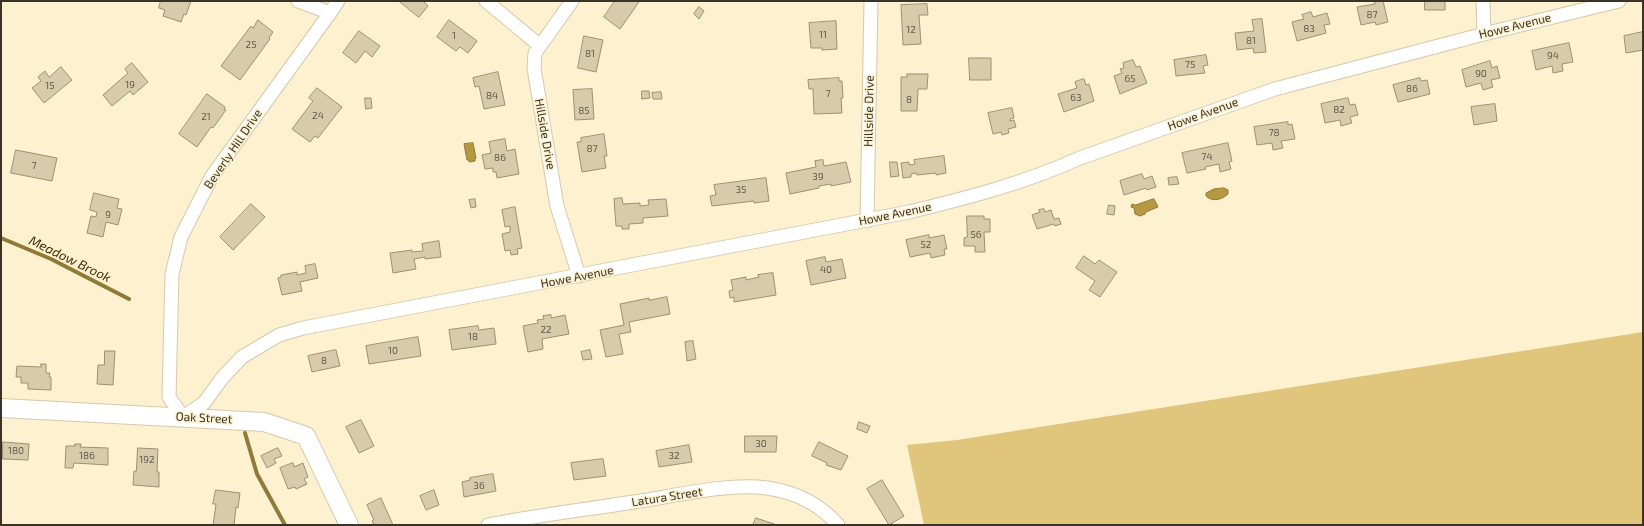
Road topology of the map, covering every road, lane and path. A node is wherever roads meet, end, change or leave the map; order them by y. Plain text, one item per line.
1 (298, 1) edge
2 (338, 1) edge
3 (486, 1) edge
4 (572, 1) edge
5 (871, 1) edge
6 (1483, 1) edge
7 (1619, 1) edge
8 (330, 13) junction
9 (1484, 34) junction
10 (539, 46) junction
11 (867, 221) junction
12 (579, 276) junction
13 (1, 408) edge
14 (183, 417) junction
15 (349, 525) edge
16 (488, 525) edge
17 (838, 525) edge

1 - 8 street
2 - 8 street, Beverly Hill Drive
3 - 10 street
4 - 10 street, Hillside Drive
5 - 11 street, Hillside Drive
6 - 9 street
7 - 9 street, Howe Avenue
8 - 14 street, Beverly Hill Drive
9 - 11 street, Howe Avenue
10 - 12 street, Hillside Drive
11 - 12 street, Howe Avenue
12 - 14 street, Howe Avenue
13 - 14 street, Oak Street
14 - 15 street, Oak Street
16 - 17 street, Latura Street

